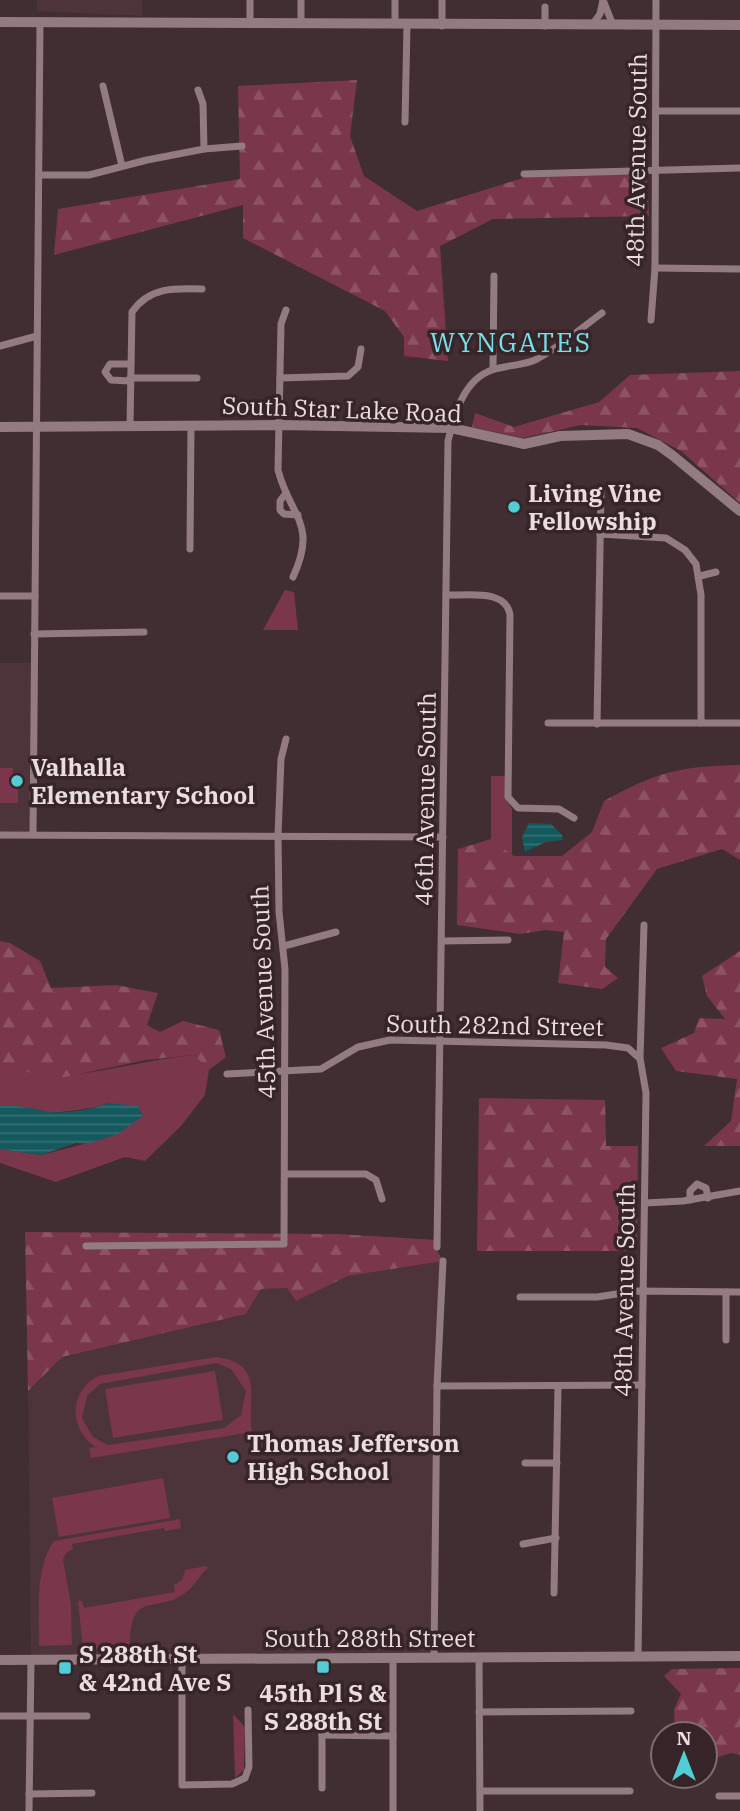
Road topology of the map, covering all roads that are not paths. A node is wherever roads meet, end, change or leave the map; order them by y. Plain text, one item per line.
1 (250, 0) edge
2 (300, 0) edge
3 (395, 0) edge
4 (442, 0) edge
5 (603, 0) edge
6 (656, 0) edge
7 (545, 2) edge
8 (250, 21) junction
9 (0, 22) edge
10 (300, 22) junction
11 (40, 23) junction
12 (401, 24) junction
13 (613, 25) junction
14 (657, 25) junction
15 (740, 25) edge
16 (442, 26) junction
17 (545, 26) junction
18 (592, 26) junction
19 (103, 86) dead end
20 (198, 90) dead end
21 (656, 111) junction
22 (740, 111) edge
23 (405, 122) dead end
24 (243, 146) dead end
25 (204, 149) junction
26 (122, 166) junction
27 (740, 168) edge
28 (656, 169) junction
29 (524, 174) dead end
30 (39, 175) junction
31 (655, 268) junction
32 (740, 269) edge
33 (494, 276) dead end
34 (202, 289) dead end
35 (286, 310) dead end
36 (602, 313) dead end
37 (651, 320) dead end
38 (37, 336) junction
39 (0, 346) edge
40 (361, 349) dead end
41 (130, 363) junction
42 (494, 369) junction
43 (197, 378) dead end
44 (280, 378) junction
45 (130, 379) junction
46 (130, 425) junction
47 (279, 425) junction
48 (37, 426) junction
49 (191, 426) junction
50 (0, 428) edge
51 (452, 428) junction
52 (601, 490) dead end
53 (286, 493) junction
54 (740, 511) edge
55 (298, 515) junction
56 (600, 534) junction
57 (190, 549) dead end
58 (716, 572) dead end
59 (700, 576) junction
60 (293, 578) dead end
61 (446, 595) junction
62 (0, 596) edge
63 (35, 596) junction
64 (144, 632) dead end
65 (34, 634) junction
66 (548, 723) dead end
67 (701, 723) junction
68 (740, 723) edge
69 (597, 724) junction
70 (286, 739) dead end
71 (574, 818) dead end
72 (33, 834) junction
73 (0, 835) edge
74 (278, 835) junction
75 (443, 837) junction
76 (644, 925) dead end
77 (336, 932) dead end
78 (508, 940) dead end
79 (442, 941) junction
80 (284, 946) junction
81 (441, 1040) junction
82 (640, 1058) junction
83 (286, 1072) junction
84 (227, 1074) dead end
85 (285, 1174) junction
86 (740, 1191) edge
87 (708, 1198) junction
88 (382, 1199) dead end
89 (690, 1200) junction
90 (645, 1203) junction
91 (86, 1246) dead end
92 (437, 1247) dead end
93 (443, 1261) dead end
94 (643, 1291) junction
95 (726, 1292) junction
96 (740, 1292) edge
97 (520, 1297) dead end
98 (726, 1340) dead end
99 (642, 1385) junction
100 (437, 1387) junction
101 (558, 1387) junction
102 (525, 1463) dead end
103 (557, 1463) junction
104 (556, 1538) junction
105 (523, 1545) dead end
106 (554, 1593) dead end
107 (740, 1656) edge
108 (638, 1657) junction
109 (434, 1658) junction
110 (479, 1658) junction
111 (182, 1659) junction
112 (393, 1659) junction
113 (0, 1660) edge
114 (31, 1660) junction
115 (248, 1710) dead end
116 (631, 1711) dead end
117 (479, 1712) junction
118 (321, 1715) dead end
119 (0, 1716) edge
120 (31, 1716) junction
121 (87, 1716) dead end
122 (321, 1735) junction
123 (393, 1736) junction
124 (321, 1788) dead end
125 (480, 1791) junction
126 (630, 1791) dead end
127 (92, 1793) dead end
128 (29, 1794) junction
129 (719, 1796) dead end
130 (740, 1796) edge
131 (29, 1811) edge
132 (393, 1811) edge
133 (480, 1811) edge

1 - 8 street
2 - 10 street
3 - 12 street
4 - 16 street
5 - 13 street
5 - 18 street
6 - 14 street, 48th Avenue South
7 - 17 street
8 - 10 main road
8 - 11 main road
9 - 11 main road
10 - 12 main road
11 - 30 street
12 - 16 main road
12 - 23 street
13 - 14 main road
13 - 18 main road
14 - 15 main road
14 - 21 street, 48th Avenue South
16 - 17 main road
17 - 18 main road
19 - 26 street
20 - 25 street
21 - 22 street
21 - 28 street, 48th Avenue South
24 - 25 street
25 - 26 street
26 - 30 street
27 - 28 street
28 - 29 street
28 - 31 street, 48th Avenue South
30 - 38 street
31 - 32 street
31 - 37 street, 48th Avenue South
33 - 42 street
34 - 41 street
35 - 44 street
36 - 42 street
38 - 39 street
38 - 48 street
40 - 44 street
41 - 45 street
41 - 45 street
42 - 51 street, 46th Avenue South
43 - 45 street
44 - 47 street
45 - 46 street
46 - 48 main road, South Star Lake Road
46 - 49 main road, South Star Lake Road
47 - 49 main road, South Star Lake Road
47 - 51 main road, South Star Lake Road
47 - 53 street
48 - 50 main road, South Star Lake Road
48 - 63 street
49 - 57 street
51 - 54 main road, South Star Lake Road
51 - 61 street, 46th Avenue South
52 - 56 street
53 - 55 street
53 - 55 street
55 - 60 street
56 - 59 street
56 - 69 street
58 - 59 street
59 - 67 street
61 - 71 street
61 - 75 street, 46th Avenue South
62 - 63 street
63 - 65 street
64 - 65 street
65 - 72 street
66 - 69 street
67 - 68 street
67 - 69 street
70 - 74 street, 45th Avenue South
72 - 73 street
72 - 74 street
74 - 75 street
74 - 80 street, 45th Avenue South
75 - 79 street, 46th Avenue South
76 - 82 street, 48th Avenue South
77 - 80 street
78 - 79 street
79 - 81 street, 46th Avenue South
80 - 83 street, 45th Avenue South
81 - 82 street, South 282nd Street
81 - 83 street, South 282nd Street
81 - 92 street, 46th Avenue South
82 - 90 street, 48th Avenue South
83 - 84 street, South 282nd Street
83 - 85 street, 45th Avenue South
85 - 88 street
85 - 91 street, 45th Avenue South
86 - 87 street
87 - 89 street
87 - 89 street
89 - 90 street
90 - 94 street, 48th Avenue South
93 - 100 street
94 - 95 street
94 - 97 street
94 - 99 street, 48th Avenue South
95 - 96 street
95 - 98 street
99 - 101 street
99 - 108 street, 48th Avenue South
100 - 101 street
100 - 109 street
101 - 103 street
102 - 103 street
103 - 104 street
104 - 105 street
104 - 106 street
107 - 108 main road, South 288th Street
108 - 110 main road, South 288th Street
109 - 110 main road, South 288th Street
109 - 112 main road, South 288th Street
110 - 117 street
111 - 112 main road, South 288th Street
111 - 114 main road, South 288th Street
111 - 115 street
112 - 123 street
113 - 114 main road, South 288th Street
114 - 120 street
116 - 117 street
117 - 125 street
118 - 122 street
119 - 120 street
120 - 121 street
120 - 128 street
122 - 123 street
122 - 124 street
123 - 132 street
125 - 126 street
125 - 133 street
127 - 128 street
128 - 131 street
129 - 130 street

